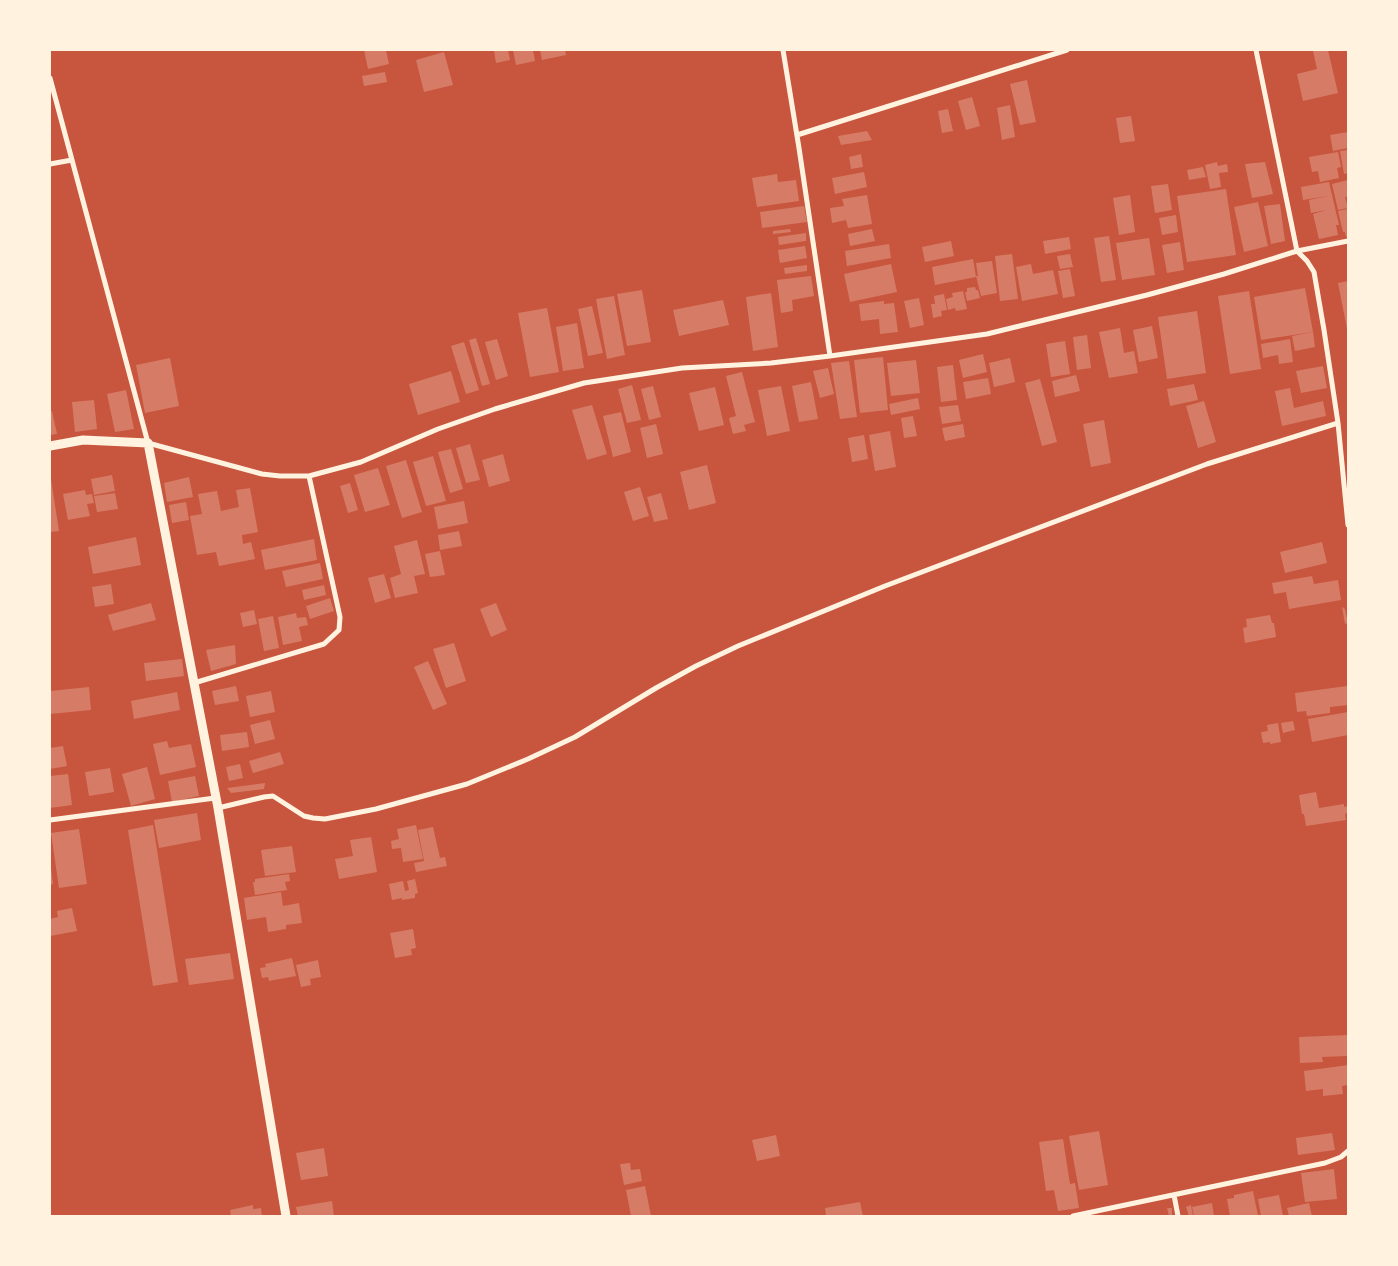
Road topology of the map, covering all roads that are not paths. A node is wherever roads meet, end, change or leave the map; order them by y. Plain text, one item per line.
1 (783, 50) edge
2 (1067, 50) edge
3 (1256, 50) edge
4 (50, 78) edge
5 (797, 135) junction
6 (72, 160) junction
7 (50, 164) edge
8 (1348, 242) edge
9 (1297, 252) junction
10 (830, 356) junction
11 (1338, 423) junction
12 (148, 443) junction
13 (50, 446) edge
14 (309, 476) junction
15 (1348, 525) edge
16 (194, 683) junction
17 (215, 798) junction
18 (218, 808) junction
19 (50, 820) edge
20 (1348, 1151) edge
21 (1174, 1195) junction
22 (286, 1216) edge
23 (1073, 1216) edge
24 (1178, 1216) edge

1 - 5 street
2 - 5 street
3 - 9 street
4 - 6 street
5 - 10 street
6 - 7 street
6 - 12 street
8 - 9 street
9 - 10 street
9 - 11 street
10 - 14 street
11 - 15 street
11 - 18 street
12 - 13 street
12 - 14 street
12 - 16 street
14 - 16 street
16 - 17 street
17 - 18 street
17 - 19 street
18 - 22 street
20 - 21 street
21 - 23 street
21 - 24 street

